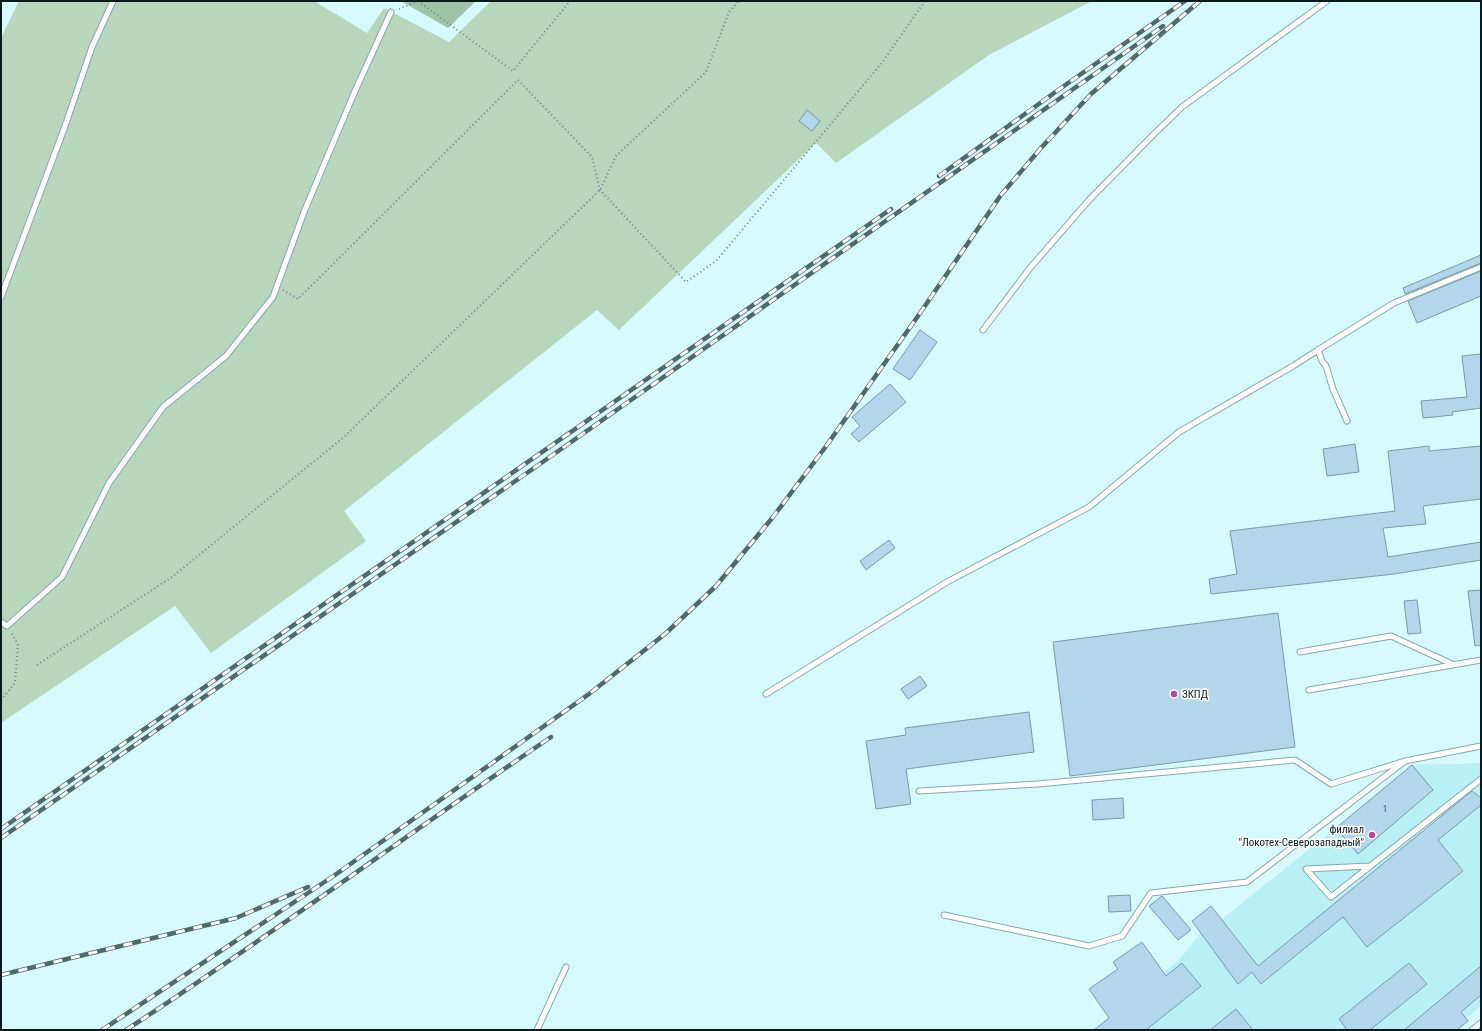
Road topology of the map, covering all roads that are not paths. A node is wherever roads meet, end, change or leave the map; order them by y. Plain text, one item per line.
1 (113, 1) edge
2 (1327, 1) edge
3 (391, 12) road end
4 (1481, 267) edge
5 (1, 297) edge
6 (983, 330) dead end
7 (1318, 350) junction
8 (1347, 421) dead end
9 (1, 622) edge
10 (1300, 652) dead end
11 (1481, 660) edge
12 (1452, 664) junction
13 (1308, 690) dead end
14 (766, 694) dead end
15 (1481, 746) edge
16 (1405, 761) junction
17 (1481, 779) edge
18 (919, 791) dead end
19 (1370, 866) junction
20 (944, 915) dead end
21 (566, 967) dead end
22 (1481, 1023) edge
23 (537, 1030) edge
24 (1472, 1030) edge

1 - 5 lane
2 - 6 lane
3 - 9 lane
4 - 7 lane
7 - 8 lane
7 - 14 lane
10 - 12 lane
11 - 12 lane
12 - 13 lane
15 - 16 lane
16 - 18 lane
16 - 20 lane
17 - 19 lane
19 - 19 lane
21 - 23 lane
22 - 24 lane

